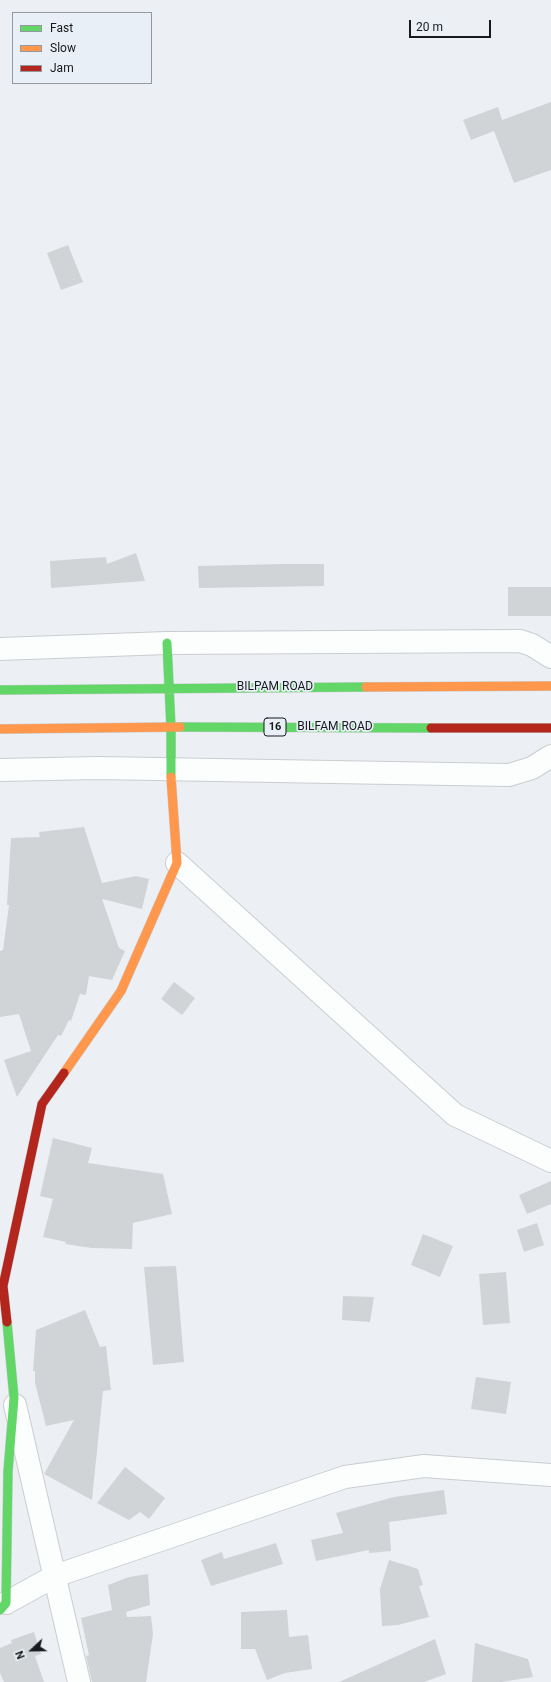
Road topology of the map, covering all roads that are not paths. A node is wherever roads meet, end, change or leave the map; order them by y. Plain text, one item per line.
1 (167, 643) junction
2 (0, 649) edge
3 (551, 657) edge
4 (551, 686) edge
5 (170, 687) junction
6 (0, 690) edge
7 (171, 728) junction
8 (551, 728) edge
9 (0, 729) edge
10 (551, 756) edge
11 (0, 770) edge
12 (170, 770) junction
13 (177, 863) junction
14 (551, 1161) edge
15 (2, 1286) edge
16 (14, 1398) junction
17 (551, 1475) edge
18 (55, 1576) junction
19 (3, 1606) edge
20 (79, 1682) edge

1 - 2 street
1 - 3 street
1 - 5 main road
4 - 5 main road, BILPAM ROAD
5 - 6 main road, BILPAM ROAD
5 - 7 main road
7 - 8 main road, BILFAM ROAD / 16
7 - 9 main road, BILFAM ROAD / 16
7 - 12 main road
10 - 12 street
11 - 12 street
12 - 13 main road
13 - 14 street
13 - 15 main road
15 - 16 main road
16 - 18 street
16 - 19 main road
17 - 18 street
18 - 19 street
18 - 20 street

